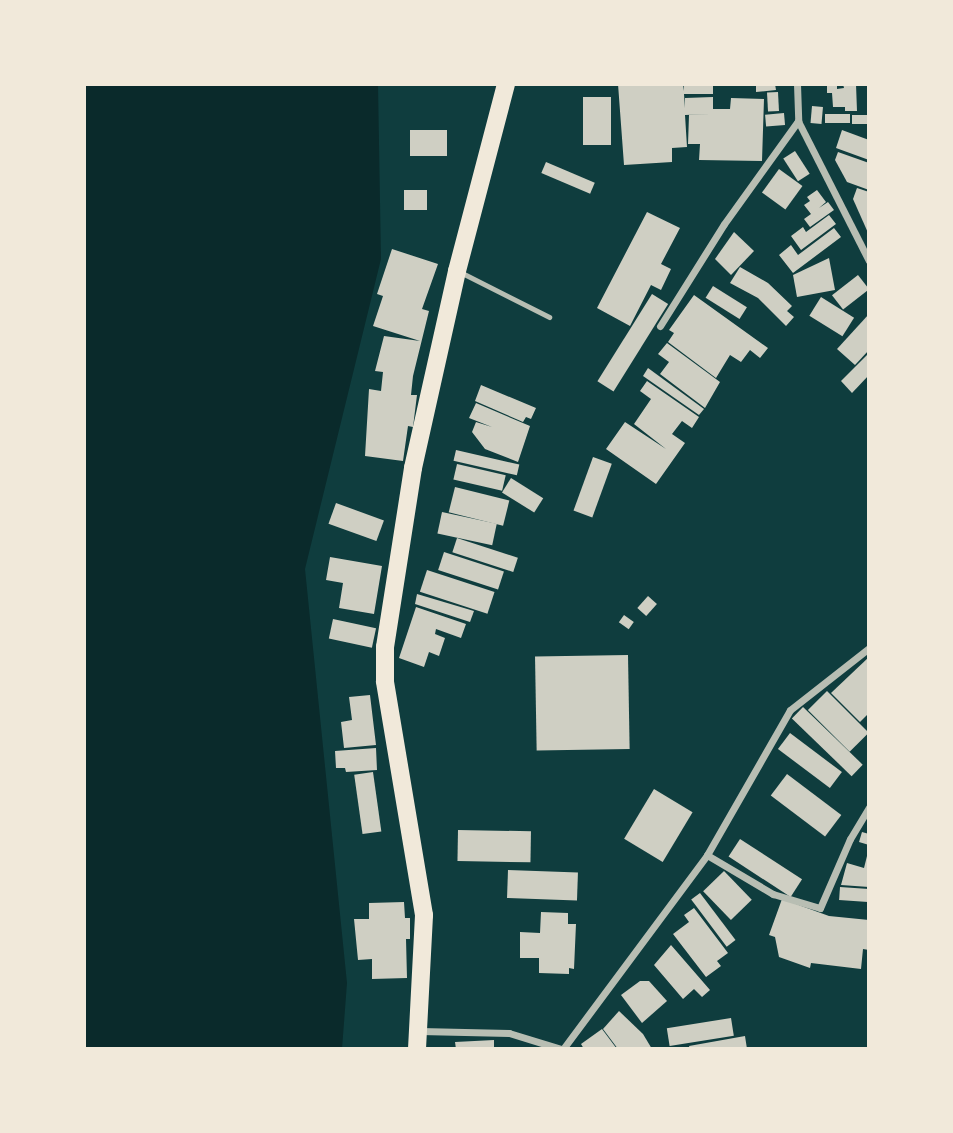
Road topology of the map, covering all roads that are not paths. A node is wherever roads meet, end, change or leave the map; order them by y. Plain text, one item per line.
1 (506, 84) edge
2 (797, 84) edge
3 (799, 121) junction
4 (869, 261) edge
5 (457, 271) junction
6 (550, 317) dead end
7 (660, 326) dead end
8 (869, 648) edge
9 (869, 807) edge
10 (707, 855) junction
11 (420, 1031) junction
12 (418, 1049) edge
13 (562, 1049) edge

1 - 5 main road
2 - 3 street
3 - 4 street
3 - 7 street
5 - 6 lane
5 - 11 main road
8 - 10 street
9 - 10 street
10 - 13 street
11 - 12 main road
11 - 13 street

